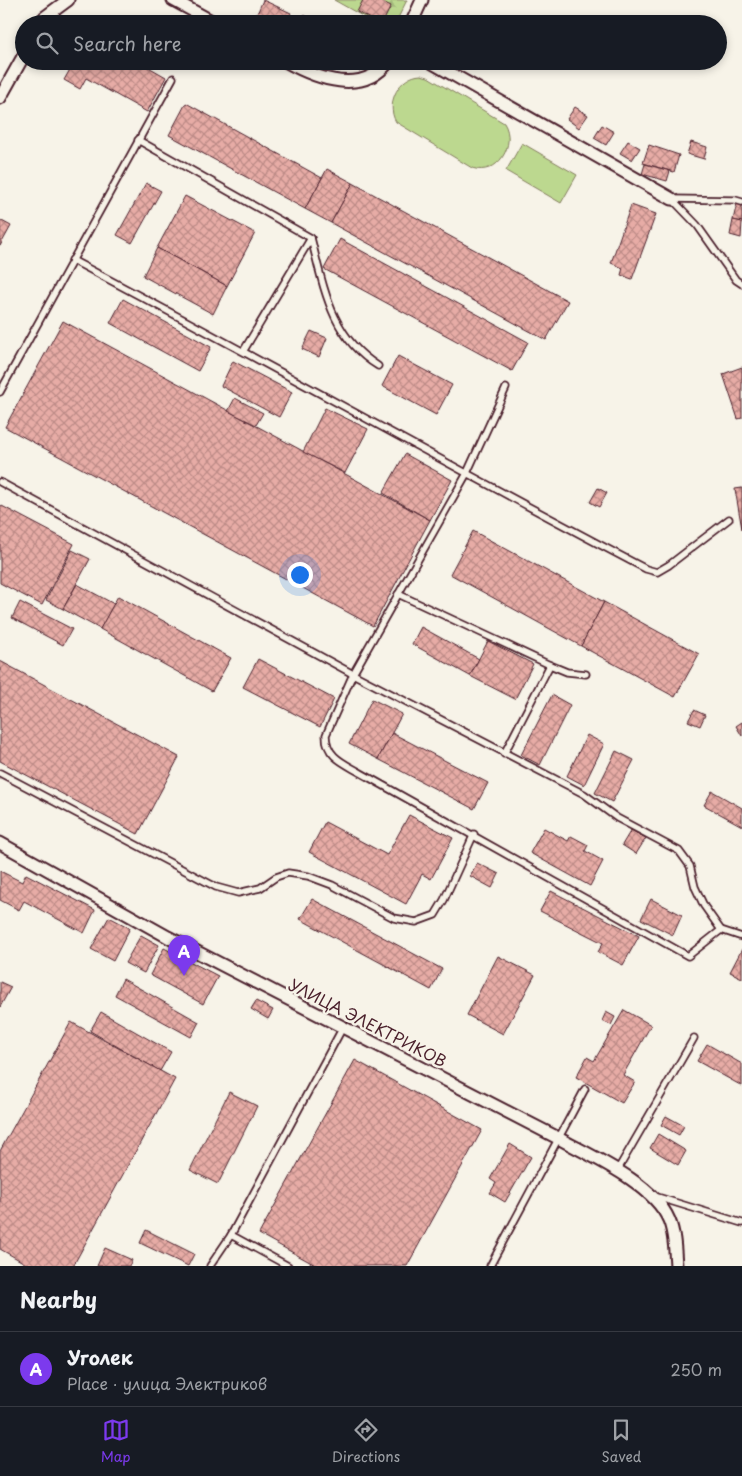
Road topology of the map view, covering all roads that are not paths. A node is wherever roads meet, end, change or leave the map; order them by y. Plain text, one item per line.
1 (68, 0) edge
2 (173, 0) edge
3 (422, 0) edge
4 (48, 15) edge
5 (200, 15) edge
6 (415, 15) edge
7 (16, 70) edge
8 (306, 70) edge
9 (383, 70) edge
10 (445, 70) edge
11 (173, 78) dead end
12 (0, 98) edge
13 (138, 140) junction
14 (672, 198) junction
15 (742, 202) edge
16 (311, 238) junction
17 (72, 260) junction
18 (742, 284) edge
19 (244, 350) junction
20 (378, 366) dead end
21 (506, 388) dead end
22 (0, 392) edge
23 (466, 475) junction
24 (0, 482) edge
25 (729, 519) dead end
26 (398, 594) junction
27 (550, 665) junction
28 (352, 674) junction
29 (586, 674) dead end
30 (504, 754) junction
31 (0, 773) edge
32 (474, 834) junction
33 (0, 843) edge
34 (721, 930) junction
35 (742, 937) edge
36 (342, 1027) junction
37 (694, 1038) dead end
38 (585, 1089) dead end
39 (560, 1139) junction
40 (617, 1171) junction
41 (652, 1196) junction
42 (742, 1223) edge
43 (231, 1235) junction
44 (210, 1266) edge
45 (288, 1266) edge
46 (490, 1266) edge
47 (676, 1266) edge

1 - 4 street
2 - 5 street
3 - 6 street
7 - 12 street
8 - 9 street
10 - 14 street
11 - 13 lane
13 - 16 lane
13 - 17 lane
14 - 15 lane
14 - 18 lane
16 - 19 lane
16 - 20 lane
17 - 19 lane
17 - 22 lane
19 - 23 lane
21 - 23 lane
23 - 25 lane
23 - 26 lane
24 - 28 lane
26 - 27 lane
26 - 28 lane
27 - 29 lane
27 - 30 lane
28 - 30 lane
28 - 32 lane
30 - 34 lane
31 - 32 lane
32 - 34 lane
33 - 36 street, УЛИЦА ЭЛЕКТРИКОВ
34 - 35 lane
36 - 39 street, УЛИЦА ЭЛЕКТРИКОВ
36 - 43 lane
37 - 40 lane
38 - 39 lane
39 - 40 street, УЛИЦА ЭЛЕКТРИКОВ
39 - 46 lane
40 - 41 street, УЛИЦА ЭЛЕКТРИКОВ
41 - 42 lane
41 - 47 street, УЛИЦА ЭЛЕКТРИКОВ
43 - 44 lane
43 - 45 lane

